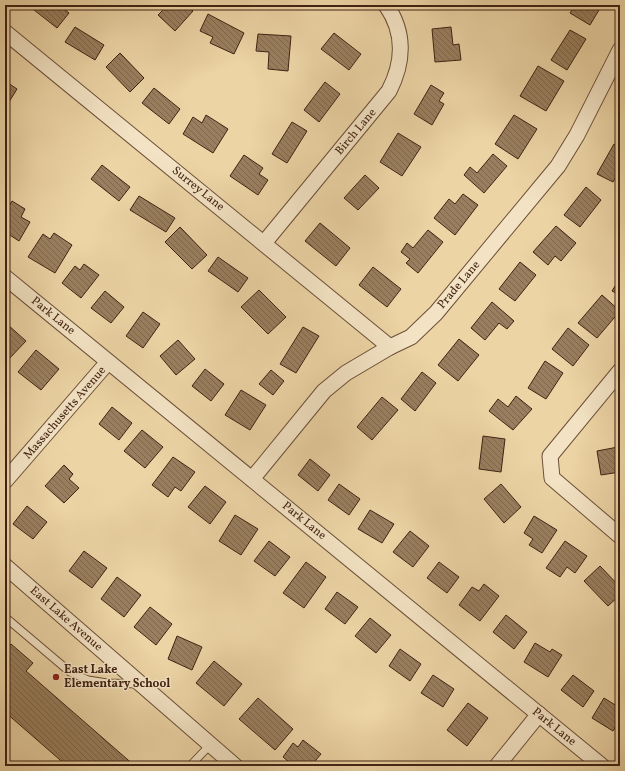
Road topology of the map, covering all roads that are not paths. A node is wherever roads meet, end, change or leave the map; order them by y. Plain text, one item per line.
1 (386, 5) edge
2 (5, 32) edge
3 (620, 50) edge
4 (264, 244) junction
5 (5, 277) edge
6 (390, 347) junction
7 (108, 362) junction
8 (620, 371) edge
9 (252, 479) junction
10 (5, 481) edge
11 (620, 536) edge
12 (5, 566) edge
13 (5, 617) edge
14 (141, 684) junction
15 (539, 714) junction
16 (210, 744) junction
17 (190, 766) edge
18 (235, 766) edge
19 (497, 766) edge
20 (602, 766) edge

1 - 4 street, Birch Lane
2 - 4 street, Surrey Lane
3 - 6 street, Prade Lane
4 - 6 street, Surrey Lane
5 - 7 street, Park Lane
6 - 9 street, Prade Lane
7 - 9 street, Park Lane
7 - 10 street, Massachusetts Avenue
8 - 11 street
9 - 15 street, Park Lane
12 - 14 street, East Lake Avenue
13 - 14 lane
14 - 16 street, East Lake Avenue
15 - 19 street
15 - 20 street, Park Lane
16 - 17 lane
16 - 18 street, East Lake Avenue

